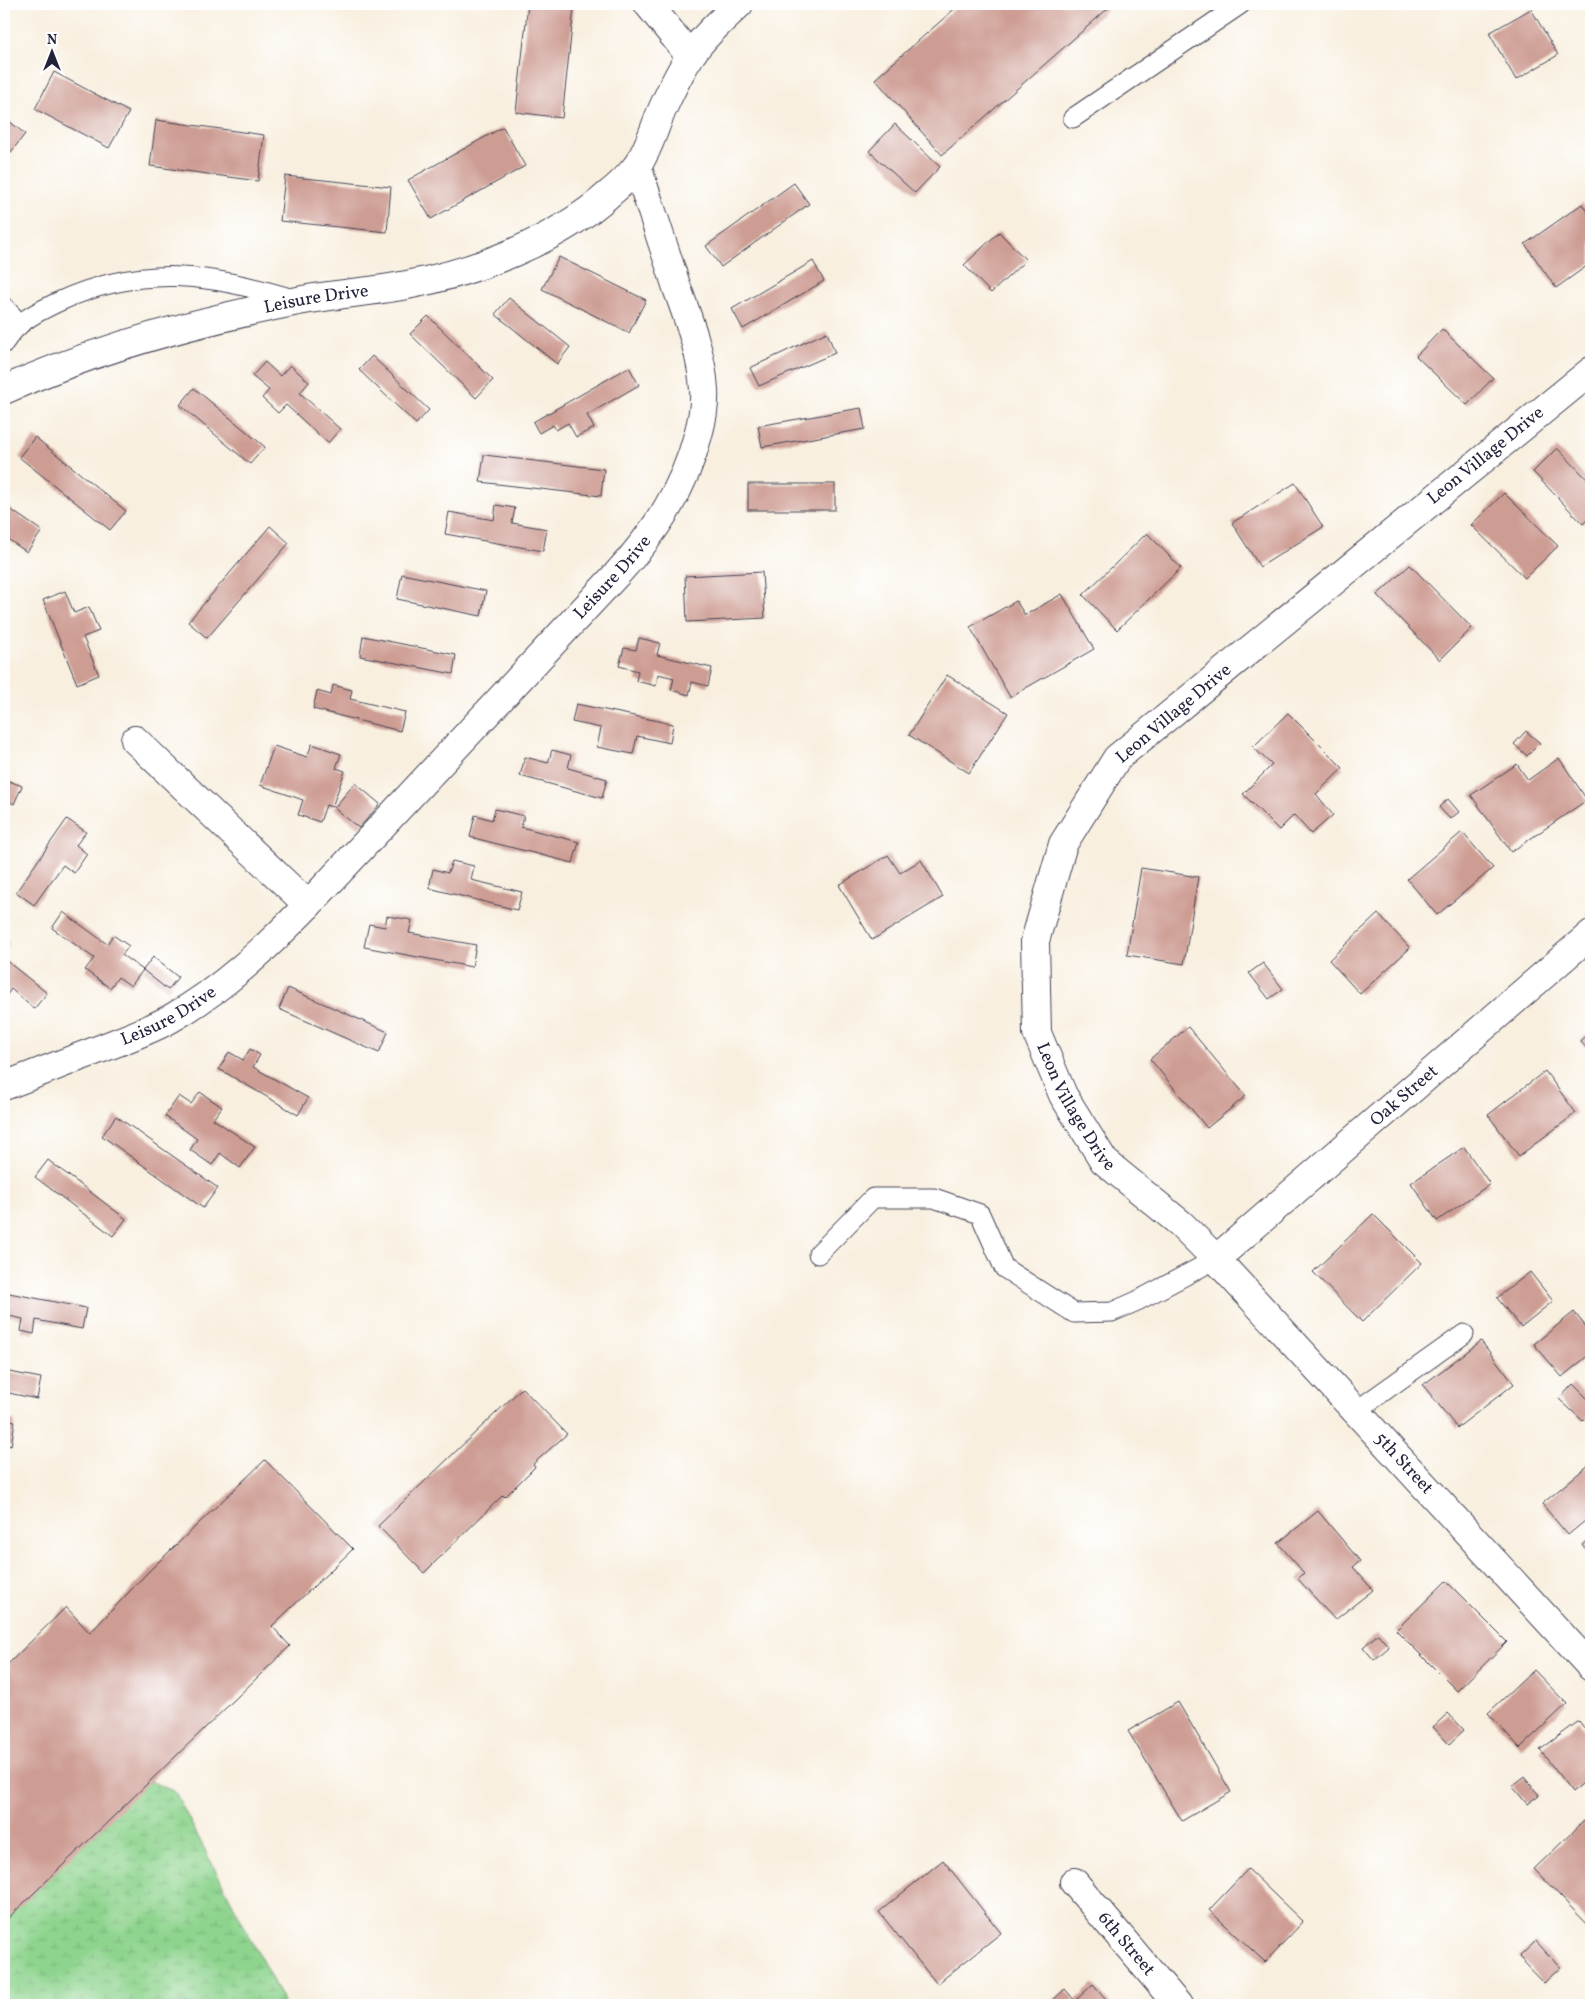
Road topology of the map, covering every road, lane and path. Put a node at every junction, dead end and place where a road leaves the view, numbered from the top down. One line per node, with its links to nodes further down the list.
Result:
1 (648, 4): 4 (street)
2 (739, 4): 4 (street, Leisure Drive)
3 (1241, 4): 5 (lane)
4 (690, 56): 6 (street, Leisure Drive)
5 (1073, 118)
6 (637, 166): 7 (street, Leisure Drive); 14 (street, Leisure Drive)
7 (300, 301): 9 (lane); 12 (street, Leisure Drive)
8 (4, 307): 9 (lane)
9 (19, 323): 10 (lane)
10 (4, 342)
11 (1591, 371): 18 (street, Leon Village Drive)
12 (4, 390)
13 (135, 740): 14 (street)
14 (308, 905): 16 (street, Leisure Drive)
15 (1591, 934): 18 (street, Oak Street)
16 (4, 1086)
17 (818, 1254): 18 (lane)
18 (1216, 1259): 20 (street, 5th Street)
19 (1464, 1334): 20 (lane)
20 (1356, 1411): 21 (street, 5th Street)
21 (1591, 1667)
22 (1074, 1882): 23 (street, 6th Street)
23 (1178, 2005)

